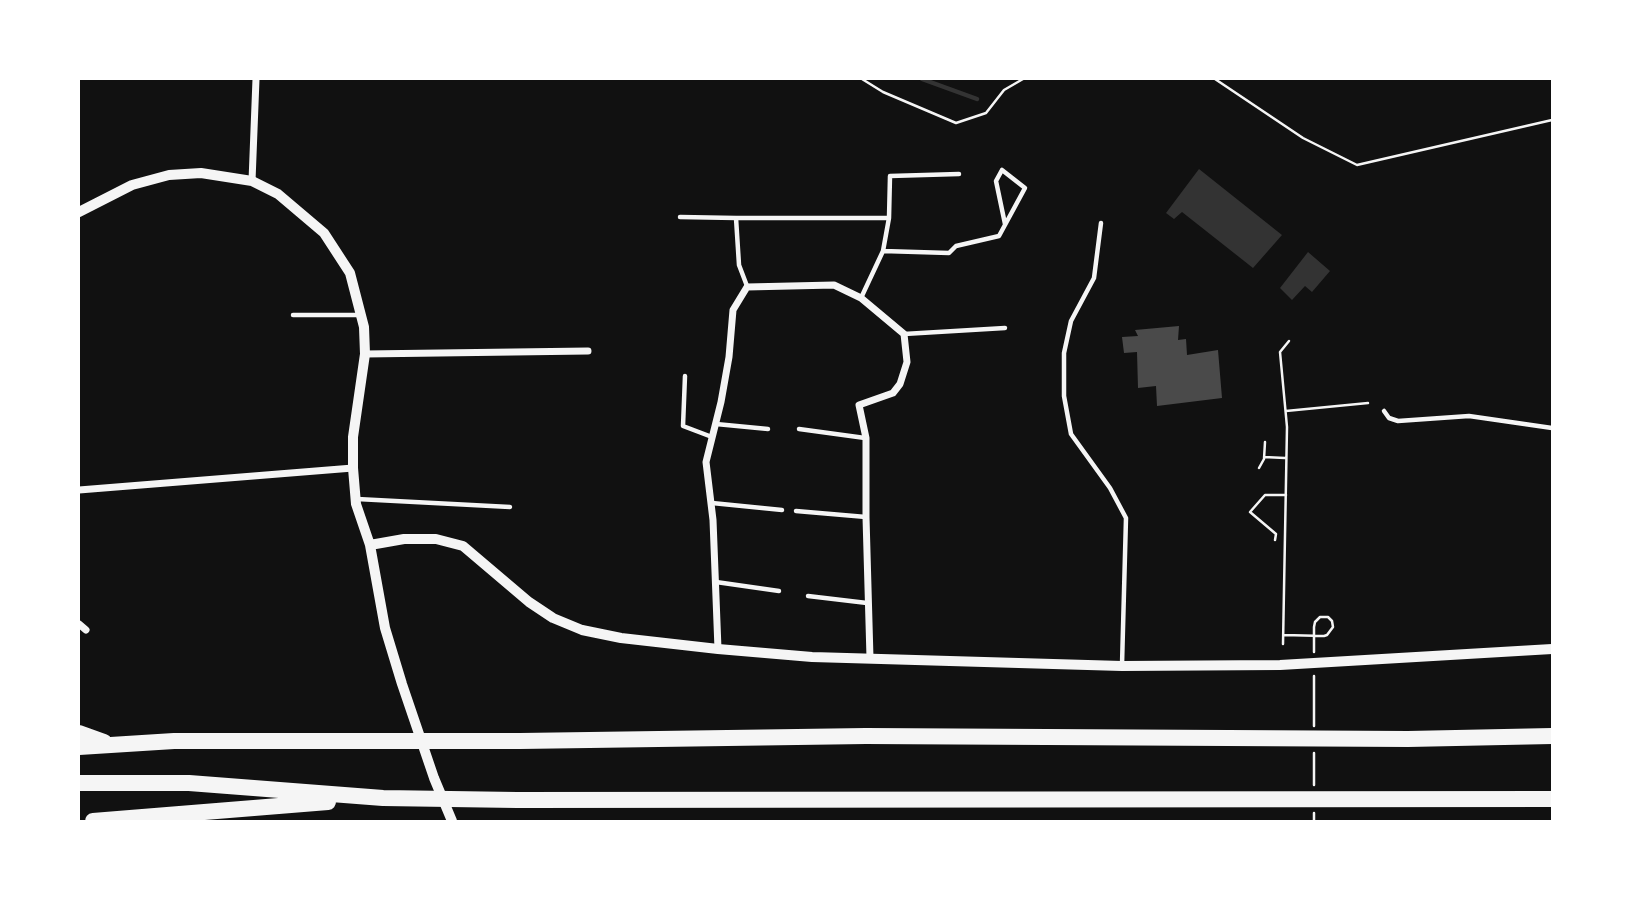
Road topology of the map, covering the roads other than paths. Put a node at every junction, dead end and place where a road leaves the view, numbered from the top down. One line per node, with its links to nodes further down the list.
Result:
1 (256, 79): 3 (street)
2 (959, 174): 7 (lane)
3 (252, 181): 4 (street); 14 (street)
4 (79, 212)
5 (680, 216): 6 (lane)
6 (736, 218): 7 (lane); 11 (lane)
7 (889, 218): 10 (lane)
8 (1101, 223): 45 (lane)
9 (1005, 224): 9 (lane); 10 (lane)
10 (883, 251): 12 (lane)
11 (747, 287): 12 (street); 21 (street)
12 (861, 298): 16 (street)
13 (293, 315): 14 (lane)
14 (361, 315): 18 (street)
15 (1005, 327): 16 (lane)
16 (904, 334): 26 (street)
17 (588, 351): 18 (street)
18 (365, 354): 27 (street)
19 (685, 376): 25 (lane)
20 (1384, 411): 22 (lane)
21 (716, 424): 23 (lane); 25 (street)
22 (1552, 428)
23 (768, 429)
24 (799, 429): 26 (lane)
25 (712, 437): 30 (street)
26 (866, 438): 34 (street)
27 (353, 468): 28 (street); 29 (street)
28 (79, 490)
29 (356, 499): 31 (lane); 35 (street)
30 (711, 503): 32 (lane); 36 (street)
31 (510, 507)
32 (782, 510)
33 (796, 511): 34 (lane)
34 (866, 517): 39 (street)
35 (370, 545): 42 (street); 54 (street)
36 (716, 582): 37 (lane); 42 (street)
37 (779, 591)
38 (808, 596): 39 (lane)
39 (867, 603): 44 (street)
40 (79, 624): 41 (street)
41 (86, 630)
42 (718, 649): 44 (street)
43 (1552, 649): 45 (street)
44 (870, 658): 45 (street)
45 (1122, 666)
46 (79, 733): 48 (highway)
47 (1552, 736): 48 (highway)
48 (113, 745): 49 (highway)
49 (79, 747)
50 (79, 783): 51 (highway)
51 (383, 798): 52 (highway); 53 (highway)
52 (1552, 799)
53 (93, 821)
54 (452, 821)

